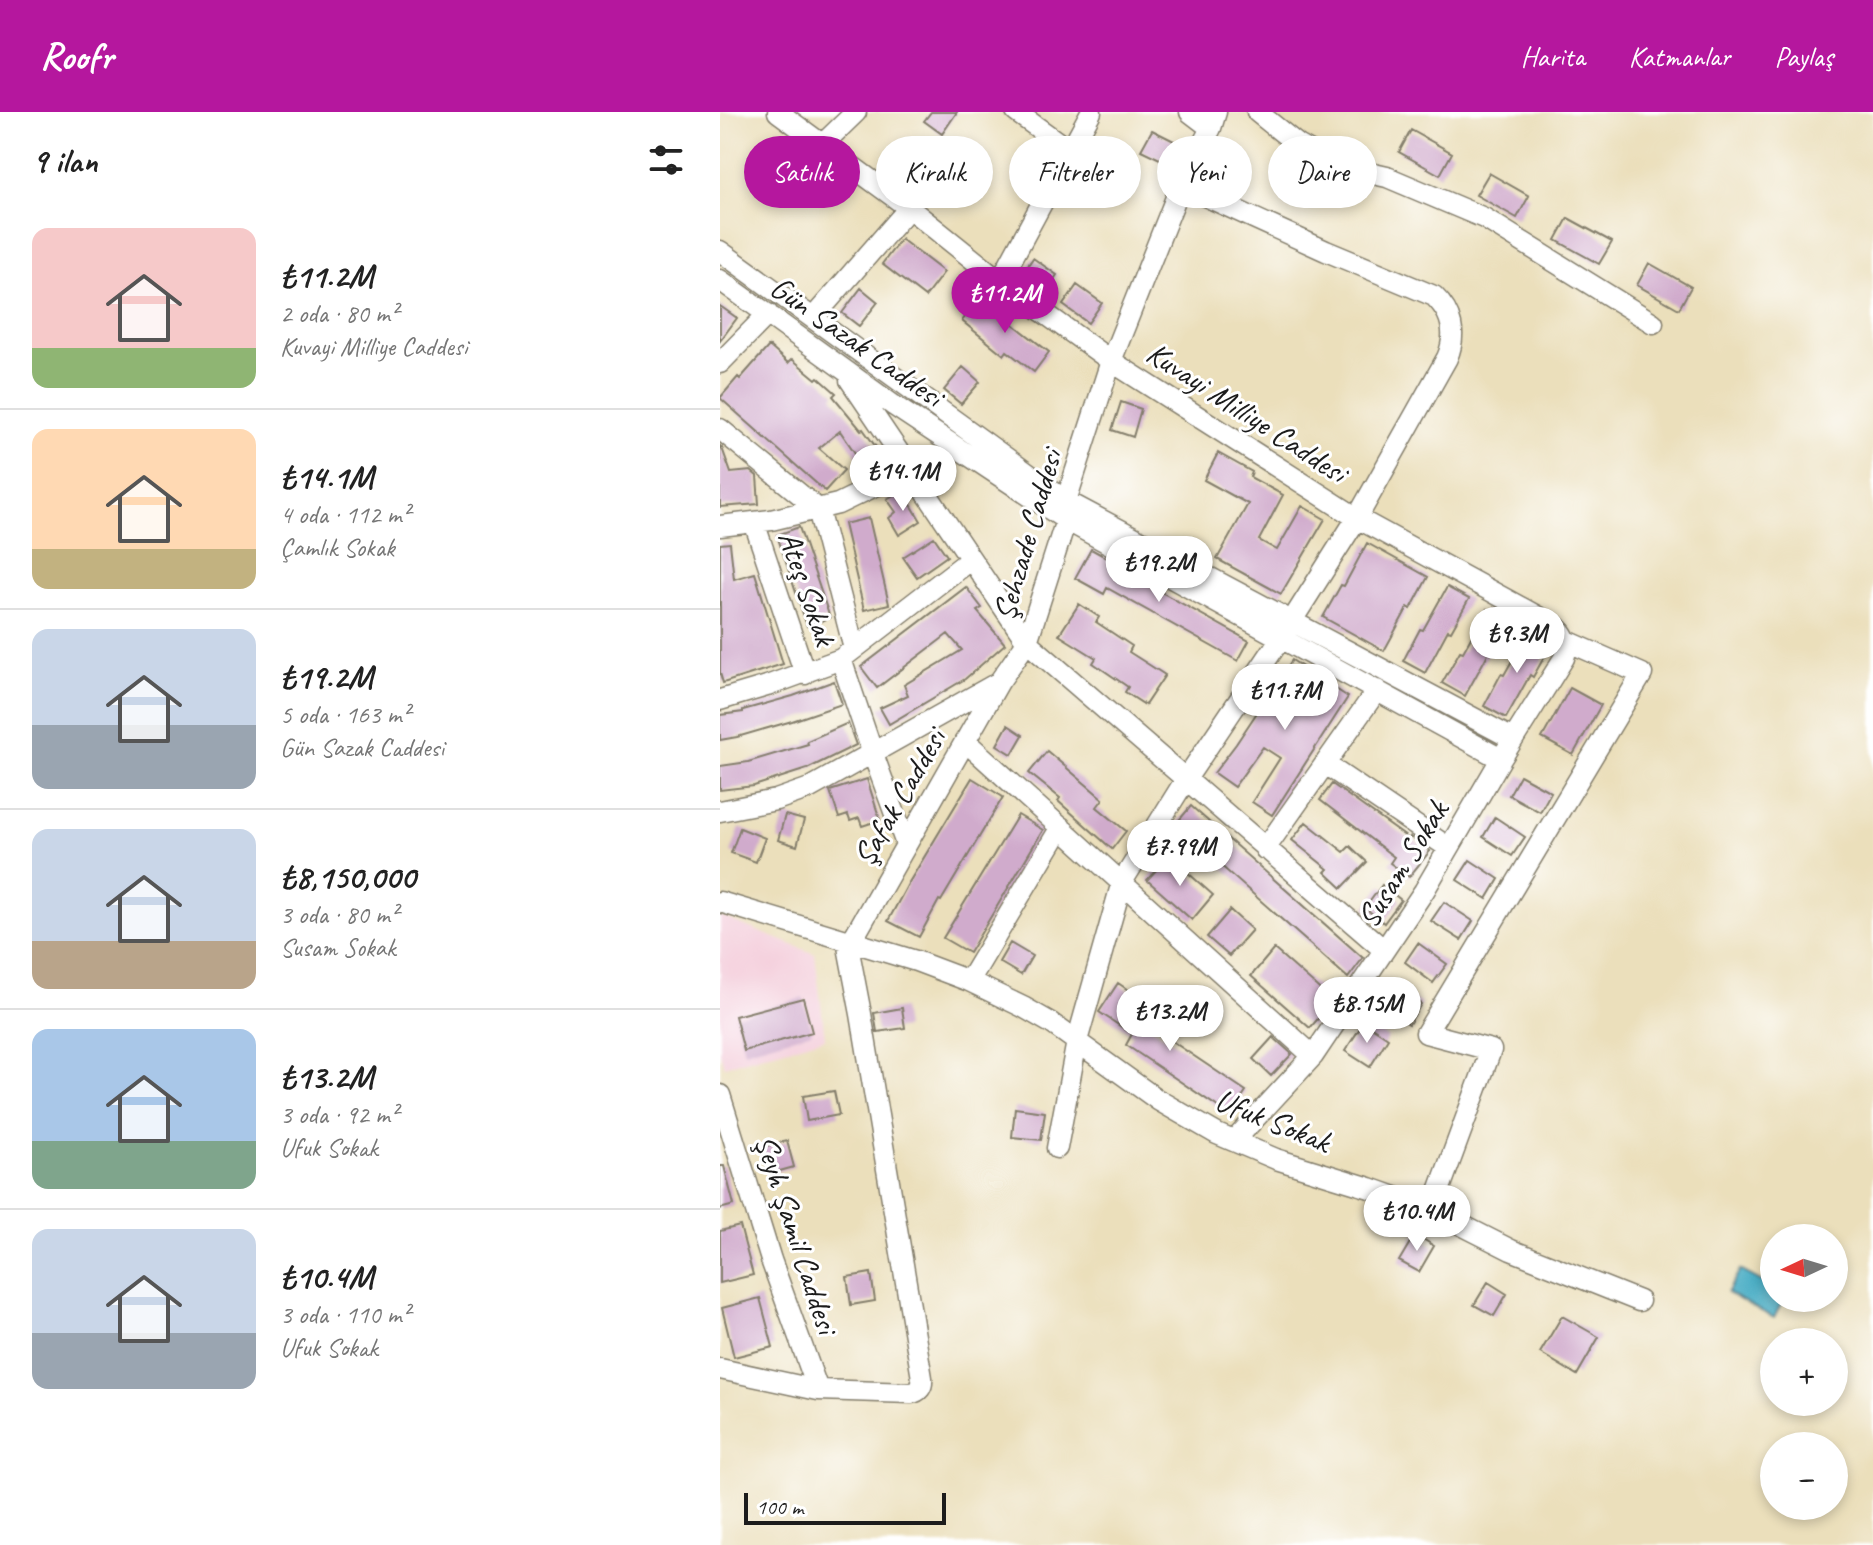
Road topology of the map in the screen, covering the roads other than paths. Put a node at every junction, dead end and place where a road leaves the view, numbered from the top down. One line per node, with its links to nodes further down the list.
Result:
1 (778, 112): 8 (street, Kuvayi Milliye Caddesi)
2 (856, 112): 9 (street)
3 (1016, 112): 10 (street)
4 (1091, 112): 11 (street)
5 (1190, 112): 7 (street)
6 (1257, 112): 21 (street)
7 (1214, 120)
8 (812, 136)
9 (831, 136)
10 (1049, 136)
11 (1078, 136)
12 (909, 208): 18 (street, Kuvayi Milliye Caddesi); 20 (street)
13 (1039, 208): 18 (street)
14 (1172, 208): 22 (street, Şehzade Caddesi)
15 (1232, 208): 29 (street)
16 (720, 251): 20 (street, Gün Sazak Caddesi)
17 (720, 280): 19 (street, Gün Sazak Caddesi)
18 (1000, 281): 22 (street, Kuvayi Milliye Caddesi)
19 (768, 314): 23 (street); 24 (street, Gün Sazak Caddesi)
20 (813, 318): 28 (street, Gün Sazak Caddesi)
21 (1653, 323)
22 (1111, 361): 28 (street, Şehzade Caddesi); 29 (street, Kuvayi Milliye Caddesi)
23 (720, 363)
24 (841, 368): 26 (street); 28 (street, Gün Sazak Caddesi)
25 (720, 429): 27 (street)
26 (910, 469): 27 (street); 32 (street)
27 (818, 509): 30 (street); 36 (street)
28 (1066, 511): 33 (street, Gün Sazak Caddesi); 35 (street, Şehzade Caddesi)
29 (1357, 518): 33 (street); 34 (street, Kuvayi Milliye Caddesi)
30 (754, 522): 31 (street); 37 (street, Ateş Sokak)
31 (720, 526)
32 (971, 559): 35 (street); 36 (street)
33 (1286, 629): 39 (street, Gün Sazak Caddesi); 41 (street, Gün Sazak Caddesi); 46 (street)
34 (1567, 641): 41 (street, Susam Sokak); 62 (street, Kuvayi Milliye Caddesi)
35 (1027, 642): 38 (street, Şehzade Caddesi); 46 (street)
36 (848, 654): 37 (street); 43 (street)
37 (805, 674): 40 (street)
38 (999, 682): 42 (street, Şafak Caddesi); 43 (street, Şehzade Caddesi)
39 (1377, 690): 44 (street, Gün Sazak Caddesi); 45 (street)
40 (720, 700)
41 (1513, 739): 44 (street, Susam Sokak)
42 (965, 741): 48 (street); 49 (street, Şafak Caddesi)
43 (873, 754): 47 (street, Şehzade Caddesi); 49 (street)
44 (1501, 759): 50 (street, Susam Sokak)
45 (1325, 764): 50 (street); 51 (street)
46 (1186, 779): 51 (street); 52 (street)
47 (720, 811)
48 (1061, 827): 52 (street); 56 (street)
49 (906, 844): 54 (street, Şafak Caddesi)
50 (1449, 848): 55 (street, Susam Sokak)
51 (1265, 849): 55 (street)
52 (1122, 882): 57 (street); 58 (street)
53 (720, 902): 54 (street, Ufuk Sokak)
54 (849, 942): 56 (street, Ufuk Sokak); 65 (street)
55 (1384, 950): 58 (street, Susam Sokak)
56 (969, 981): 57 (street, Ufuk Sokak)
57 (1077, 1041): 60 (street, Ufuk Sokak); 61 (street)
58 (1313, 1056): 60 (street, Susam Sokak)
59 (720, 1097): 65 (street, Şeyh Şamil Caddesi)
60 (1234, 1141): 62 (street, Ufuk Sokak)
61 (1057, 1148)
62 (1432, 1210): 63 (street, Ufuk Sokak)
63 (1639, 1301)
64 (720, 1369): 65 (street)
65 (818, 1390)

